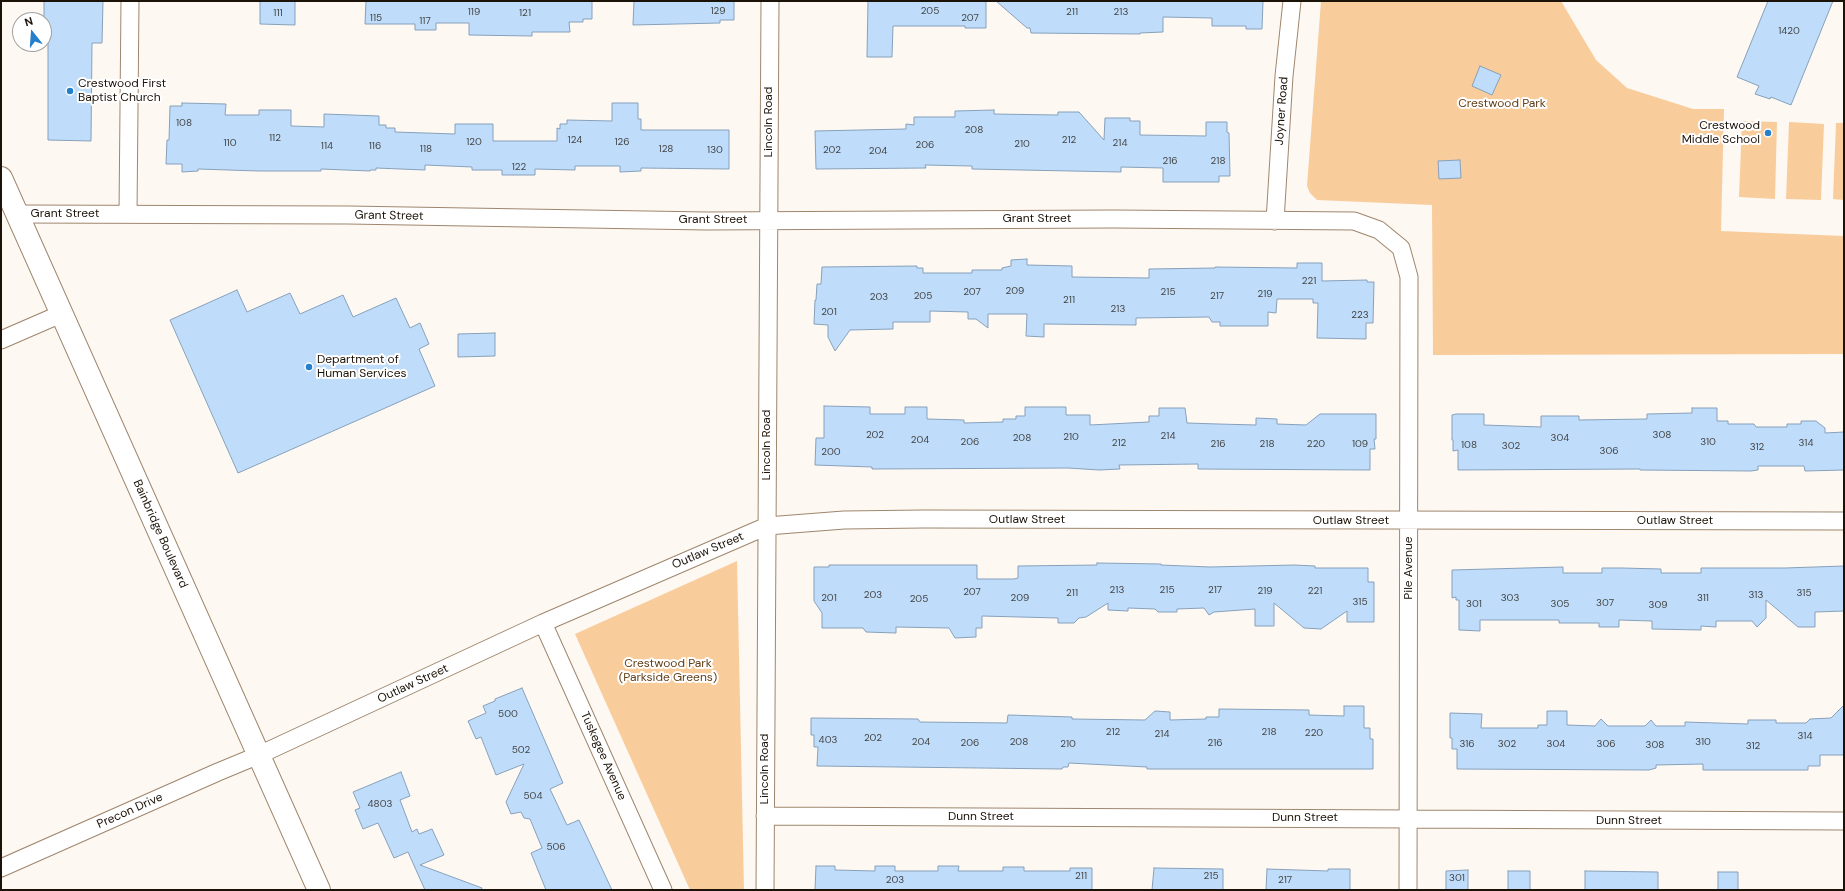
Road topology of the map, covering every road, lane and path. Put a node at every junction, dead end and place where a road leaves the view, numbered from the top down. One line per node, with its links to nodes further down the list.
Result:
1 (130, 1): 6 (street)
2 (770, 1): 7 (street, Lincoln Road)
3 (1292, 1): 8 (street, Joyner Road)
4 (1, 178): 5 (main road, Bainbridge Boulevard)
5 (17, 214): 6 (street, Grant Street); 10 (main road, Bainbridge Boulevard)
6 (128, 214): 7 (street, Grant Street)
7 (769, 220): 8 (street, Grant Street); 14 (street, Lincoln Road)
8 (1275, 221): 9 (street, Grant Street)
9 (1401, 248): 13 (street, Pile Avenue)
10 (62, 314): 11 (street); 16 (main road, Bainbridge Boulevard)
11 (1, 340)
12 (1844, 520): 13 (street, Outlaw Street)
13 (1409, 521): 14 (street, Outlaw Street); 18 (street, Pile Avenue)
14 (766, 526): 15 (street, Outlaw Street); 17 (street, Lincoln Road)
15 (543, 622): 16 (street, Outlaw Street); 22 (street, Tuskegee Avenue)
16 (259, 755): 20 (street, Precon Drive); 21 (main road, Bainbridge Boulevard)
17 (765, 816): 18 (street, Dunn Street); 23 (street, Lincoln Road)
18 (1408, 819): 19 (street, Dunn Street); 24 (street, Pile Avenue)
19 (1844, 821)
20 (1, 868)
21 (319, 890)
22 (663, 890)
23 (765, 890)
24 (1408, 890)

